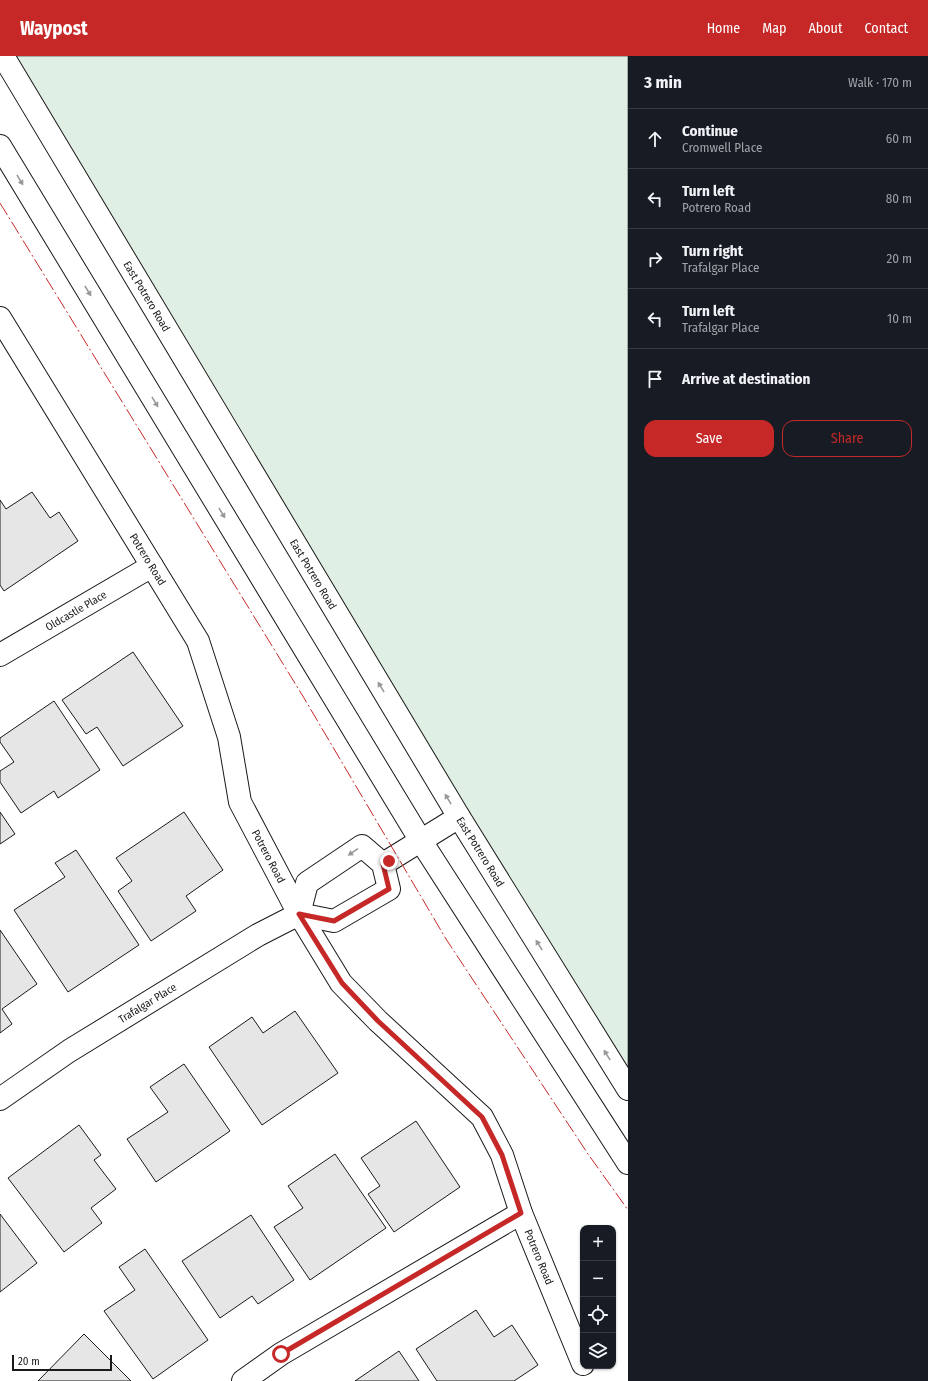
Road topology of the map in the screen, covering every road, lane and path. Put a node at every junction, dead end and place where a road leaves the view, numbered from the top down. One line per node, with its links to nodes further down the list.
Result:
1 (3, 56): 6 (street, East Potrero Road, one-way to 1)
2 (0, 146): 7 (street, one-way to 7)
3 (0, 318): 4 (street, Potrero Road)
4 (152, 566): 5 (street, Oldcastle Place); 9 (street, Potrero Road)
5 (0, 655)
6 (459, 817): 7 (street); 10 (street, East Potrero Road, one-way to 6)
7 (421, 841): 8 (street); 12 (street)
8 (383, 864): 9 (street); 9 (street, one-way to 9)
9 (299, 914): 11 (street, Trafalgar Place); 13 (street, Potrero Road)
10 (628, 1088)
11 (0, 1099)
12 (628, 1164)
13 (521, 1213): 14 (street, Potrero Road); 16 (street)
14 (580, 1358)
15 (584, 1369): 17 (street, Potrero Road)
16 (243, 1381)
17 (589, 1381)

